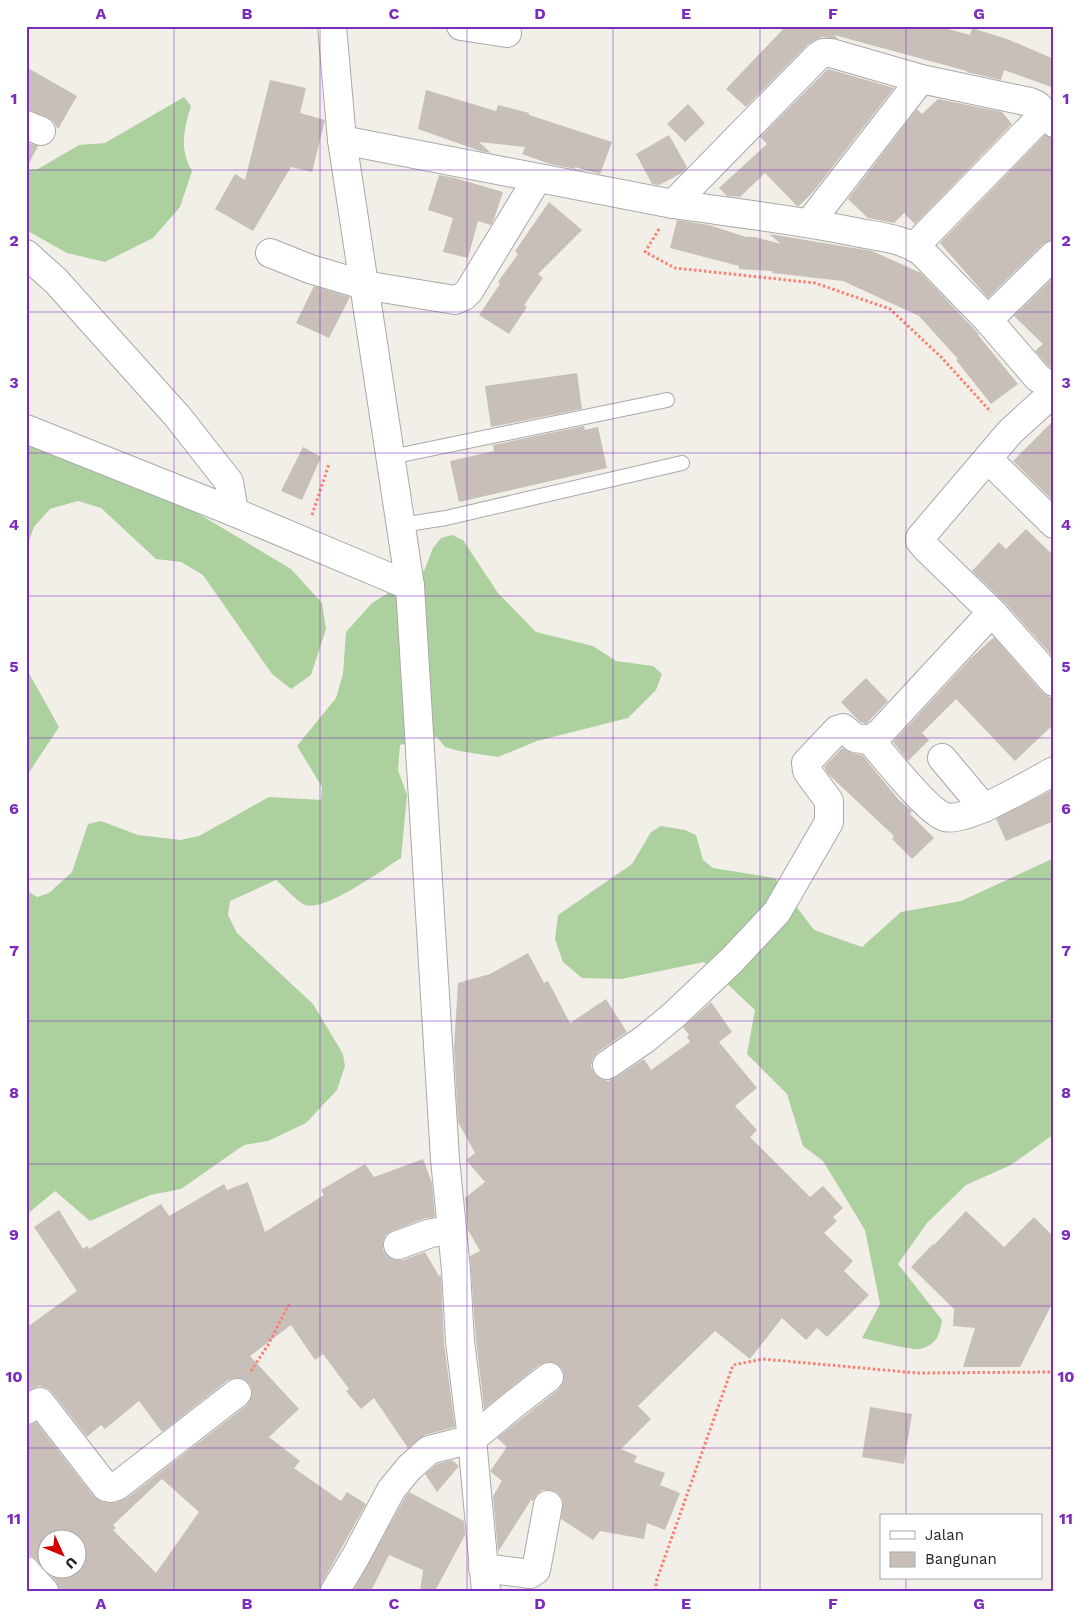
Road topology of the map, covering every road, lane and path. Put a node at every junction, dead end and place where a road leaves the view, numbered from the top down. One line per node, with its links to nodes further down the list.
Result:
1 (332, 26): 6 (street)
2 (461, 26): 3 (street)
3 (507, 33)
4 (921, 79): 5 (street); 8 (street); 9 (street)
5 (1049, 118): 10 (street)
6 (342, 140): 7 (street); 15 (street)
7 (537, 179): 8 (street); 15 (street)
8 (673, 204): 9 (street)
9 (810, 222): 10 (street)
10 (914, 246): 16 (street)
11 (644, 252): 21 (path)
12 (270, 253): 15 (street)
13 (26, 254): 26 (street)
14 (1054, 255): 16 (street)
15 (364, 285): 22 (street)
16 (988, 320): 17 (street)
17 (1054, 388)
18 (1054, 392): 21 (street)
19 (667, 400): 22 (lane)
20 (26, 429): 26 (street)
21 (1010, 432): 23 (street)
22 (391, 457): 28 (street)
23 (988, 459): 27 (street); 31 (street)
24 (682, 463): 28 (lane)
25 (329, 464): 29 (path)
26 (234, 512): 29 (street)
27 (1054, 524)
28 (400, 525): 30 (street)
29 (304, 542): 30 (street)
30 (410, 586): 38 (street)
31 (992, 612): 32 (street); 33 (street)
32 (1054, 682)
33 (870, 740): 36 (street); 37 (street)
34 (942, 758): 36 (street)
35 (1054, 771): 36 (street)
36 (984, 808)
37 (608, 1064)
38 (452, 1230): 39 (street); 46 (street)
39 (398, 1245)
40 (290, 1302): 41 (path)
41 (268, 1345)
42 (1054, 1372): 52 (path)
43 (549, 1377): 46 (street)
44 (237, 1393): 45 (street)
45 (26, 1410)
46 (472, 1439): 49 (street); 51 (street)
47 (548, 1505): 49 (street)
48 (26, 1571): 50 (street)
49 (484, 1580)
50 (44, 1591)
51 (335, 1591)
52 (656, 1591)

